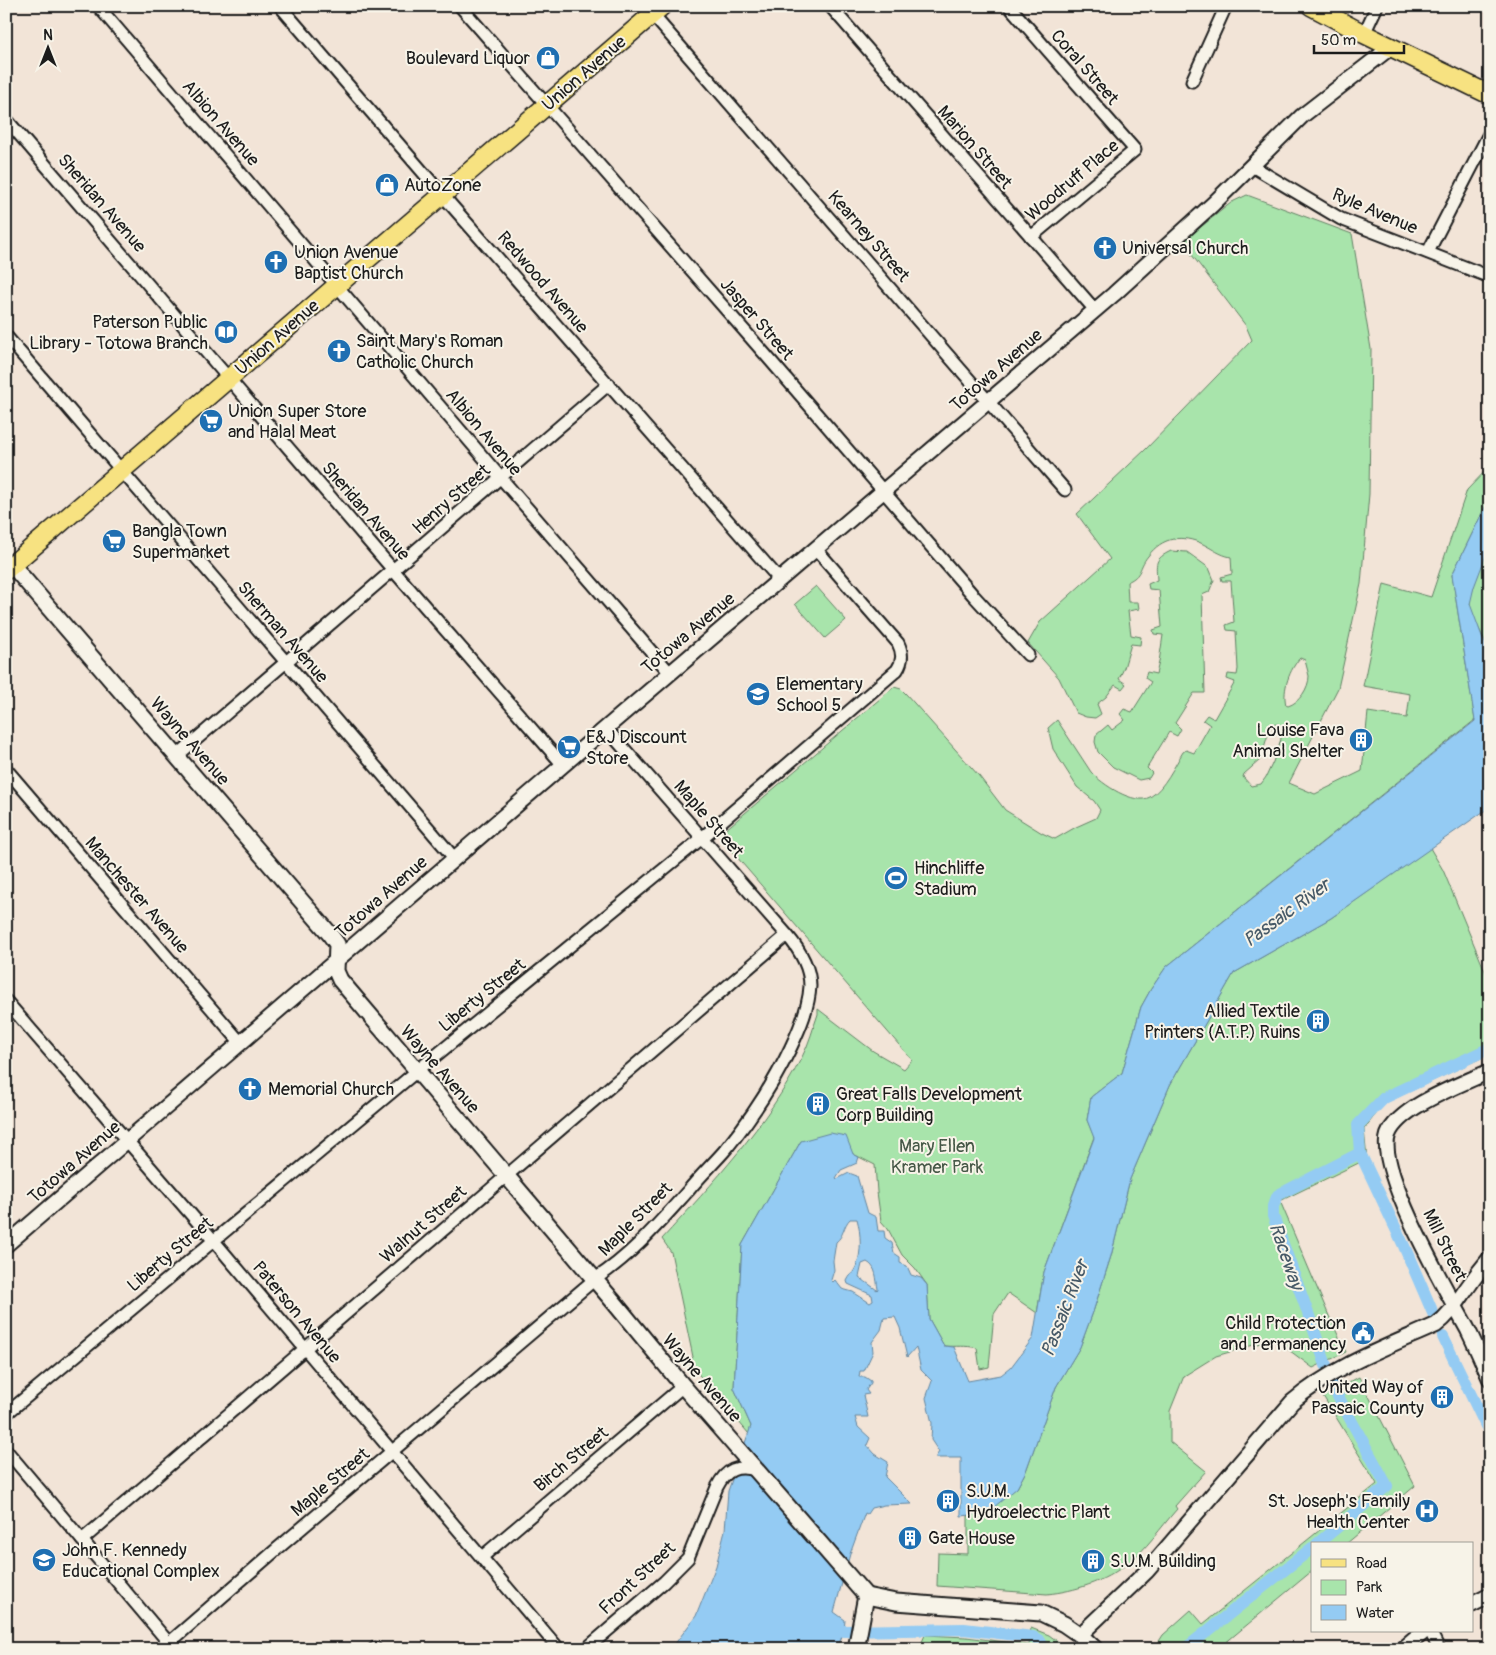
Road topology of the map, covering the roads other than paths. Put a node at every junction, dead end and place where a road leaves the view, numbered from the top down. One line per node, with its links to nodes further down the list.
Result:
1 (98, 6): 23 (street, Albion Avenue)
2 (280, 6): 19 (street, Redwood Avenue)
3 (460, 6): 14 (street, Jasper Street)
4 (830, 6): 20 (street, Marion Street)
5 (1010, 6): 17 (street, Coral Street)
6 (1226, 6): 12 (street)
7 (1311, 6): 10 (main road)
8 (1377, 6): 10 (street)
9 (653, 9): 14 (main road, Union Avenue); 28 (street, Kearney Street)
10 (1364, 34): 11 (main road)
11 (1391, 47): 13 (main road); 18 (street, Totowa Avenue)
12 (1192, 80)
13 (1490, 94)
14 (546, 106): 19 (main road, Union Avenue); 32 (street, Jasper Street)
15 (6, 119): 26 (street, Sheridan Avenue)
16 (1490, 132): 21 (street)
17 (1135, 150): 20 (street, Woodruff Place)
18 (1252, 166): 21 (street, Ryle Avenue); 24 (street, Totowa Avenue)
19 (443, 194): 23 (main road, Union Avenue); 27 (street, Redwood Avenue)
20 (1031, 237): 24 (street, Marion Street)
21 (1428, 252): 22 (street, Ryle Avenue)
22 (1490, 277)
23 (337, 285): 26 (main road, Union Avenue); 30 (street, Albion Avenue)
24 (1095, 310): 28 (street, Totowa Avenue)
25 (6, 336): 29 (street, Sherman Avenue)
26 (229, 378): 29 (main road, Union Avenue); 35 (street, Sheridan Avenue)
27 (609, 384): 30 (street, Henry Street); 36 (street, Redwood Avenue)
28 (989, 401): 31 (street, Kearney Street); 32 (street, Totowa Avenue)
29 (122, 472): 34 (main road, Union Avenue); 38 (street, Sherman Avenue)
30 (501, 478): 35 (street, Henry Street); 39 (street, Albion Avenue)
31 (1065, 490)
32 (883, 492): 33 (street, Totowa Avenue); 37 (street, Jasper Street)
33 (816, 549): 36 (street, Totowa Avenue); 44 (street, Liberty Street)
34 (8, 565): 41 (main road, Wayne Avenue)
35 (394, 571): 38 (street, Henry Street); 42 (street, Sheridan Avenue)
36 (780, 580): 39 (street, Totowa Avenue)
37 (1028, 655)
38 (286, 662): 41 (street, Henry Street); 45 (street, Sherman Avenue)
39 (670, 673): 40 (street, Totowa Avenue)
40 (606, 728): 42 (street, Totowa Avenue); 44 (street, Maple Street)
41 (178, 756): 47 (main road, Wayne Avenue)
42 (563, 765): 45 (street, Totowa Avenue)
43 (6, 769): 49 (street, Manchester Avenue)
44 (702, 838): 46 (street, Maple Street); 50 (street, Liberty Street)
45 (455, 859): 47 (street, Totowa Avenue)
46 (787, 935): 53 (street, Walnut Street); 57 (street, Maple Street)
47 (337, 960): 49 (street, Totowa Avenue); 50 (main road, Wayne Avenue)
48 (6, 1001): 52 (street, Paterson Avenue)
49 (241, 1043): 52 (street, Totowa Avenue)
50 (417, 1071): 53 (main road, Wayne Avenue); 54 (street, Liberty Street)
51 (1490, 1071): 58 (street, Mill Street)
52 (127, 1141): 54 (street, Paterson Avenue); 55 (street, Totowa Avenue)
53 (506, 1175): 57 (main road, Wayne Avenue); 59 (street, Walnut Street)
54 (214, 1241): 59 (street, Paterson Avenue); 62 (street, Liberty Street)
55 (7, 1243)
56 (1490, 1258): 58 (street)
57 (595, 1280): 61 (main road, Wayne Avenue); 64 (street, Maple Street)
58 (1455, 1307): 60 (street, Mill Street); 73 (street)
59 (305, 1348): 64 (street, Paterson Avenue); 66 (street, Walnut Street)
60 (1490, 1379)
61 (683, 1386): 65 (main road, Wayne Avenue); 67 (street, Birch Street)
62 (6, 1414)
63 (6, 1450): 66 (street)
64 (393, 1451): 67 (street, Paterson Avenue); 75 (street, Maple Street)
65 (756, 1470): 69 (main road, Wayne Avenue); 77 (street, Front Street)
66 (82, 1540): 75 (street)
67 (482, 1557): 76 (street, Paterson Avenue)
68 (1490, 1595): 70 (main road)
69 (866, 1596): 73 (main road); 74 (main road)
70 (1474, 1603)
71 (1423, 1632): 79 (main road)
72 (1430, 1632): 80 (street)
73 (1080, 1634): 78 (main road)
74 (857, 1644)
75 (172, 1646)
76 (559, 1649)
77 (586, 1649)
78 (1094, 1649)
79 (1403, 1649)
80 (1439, 1649)

